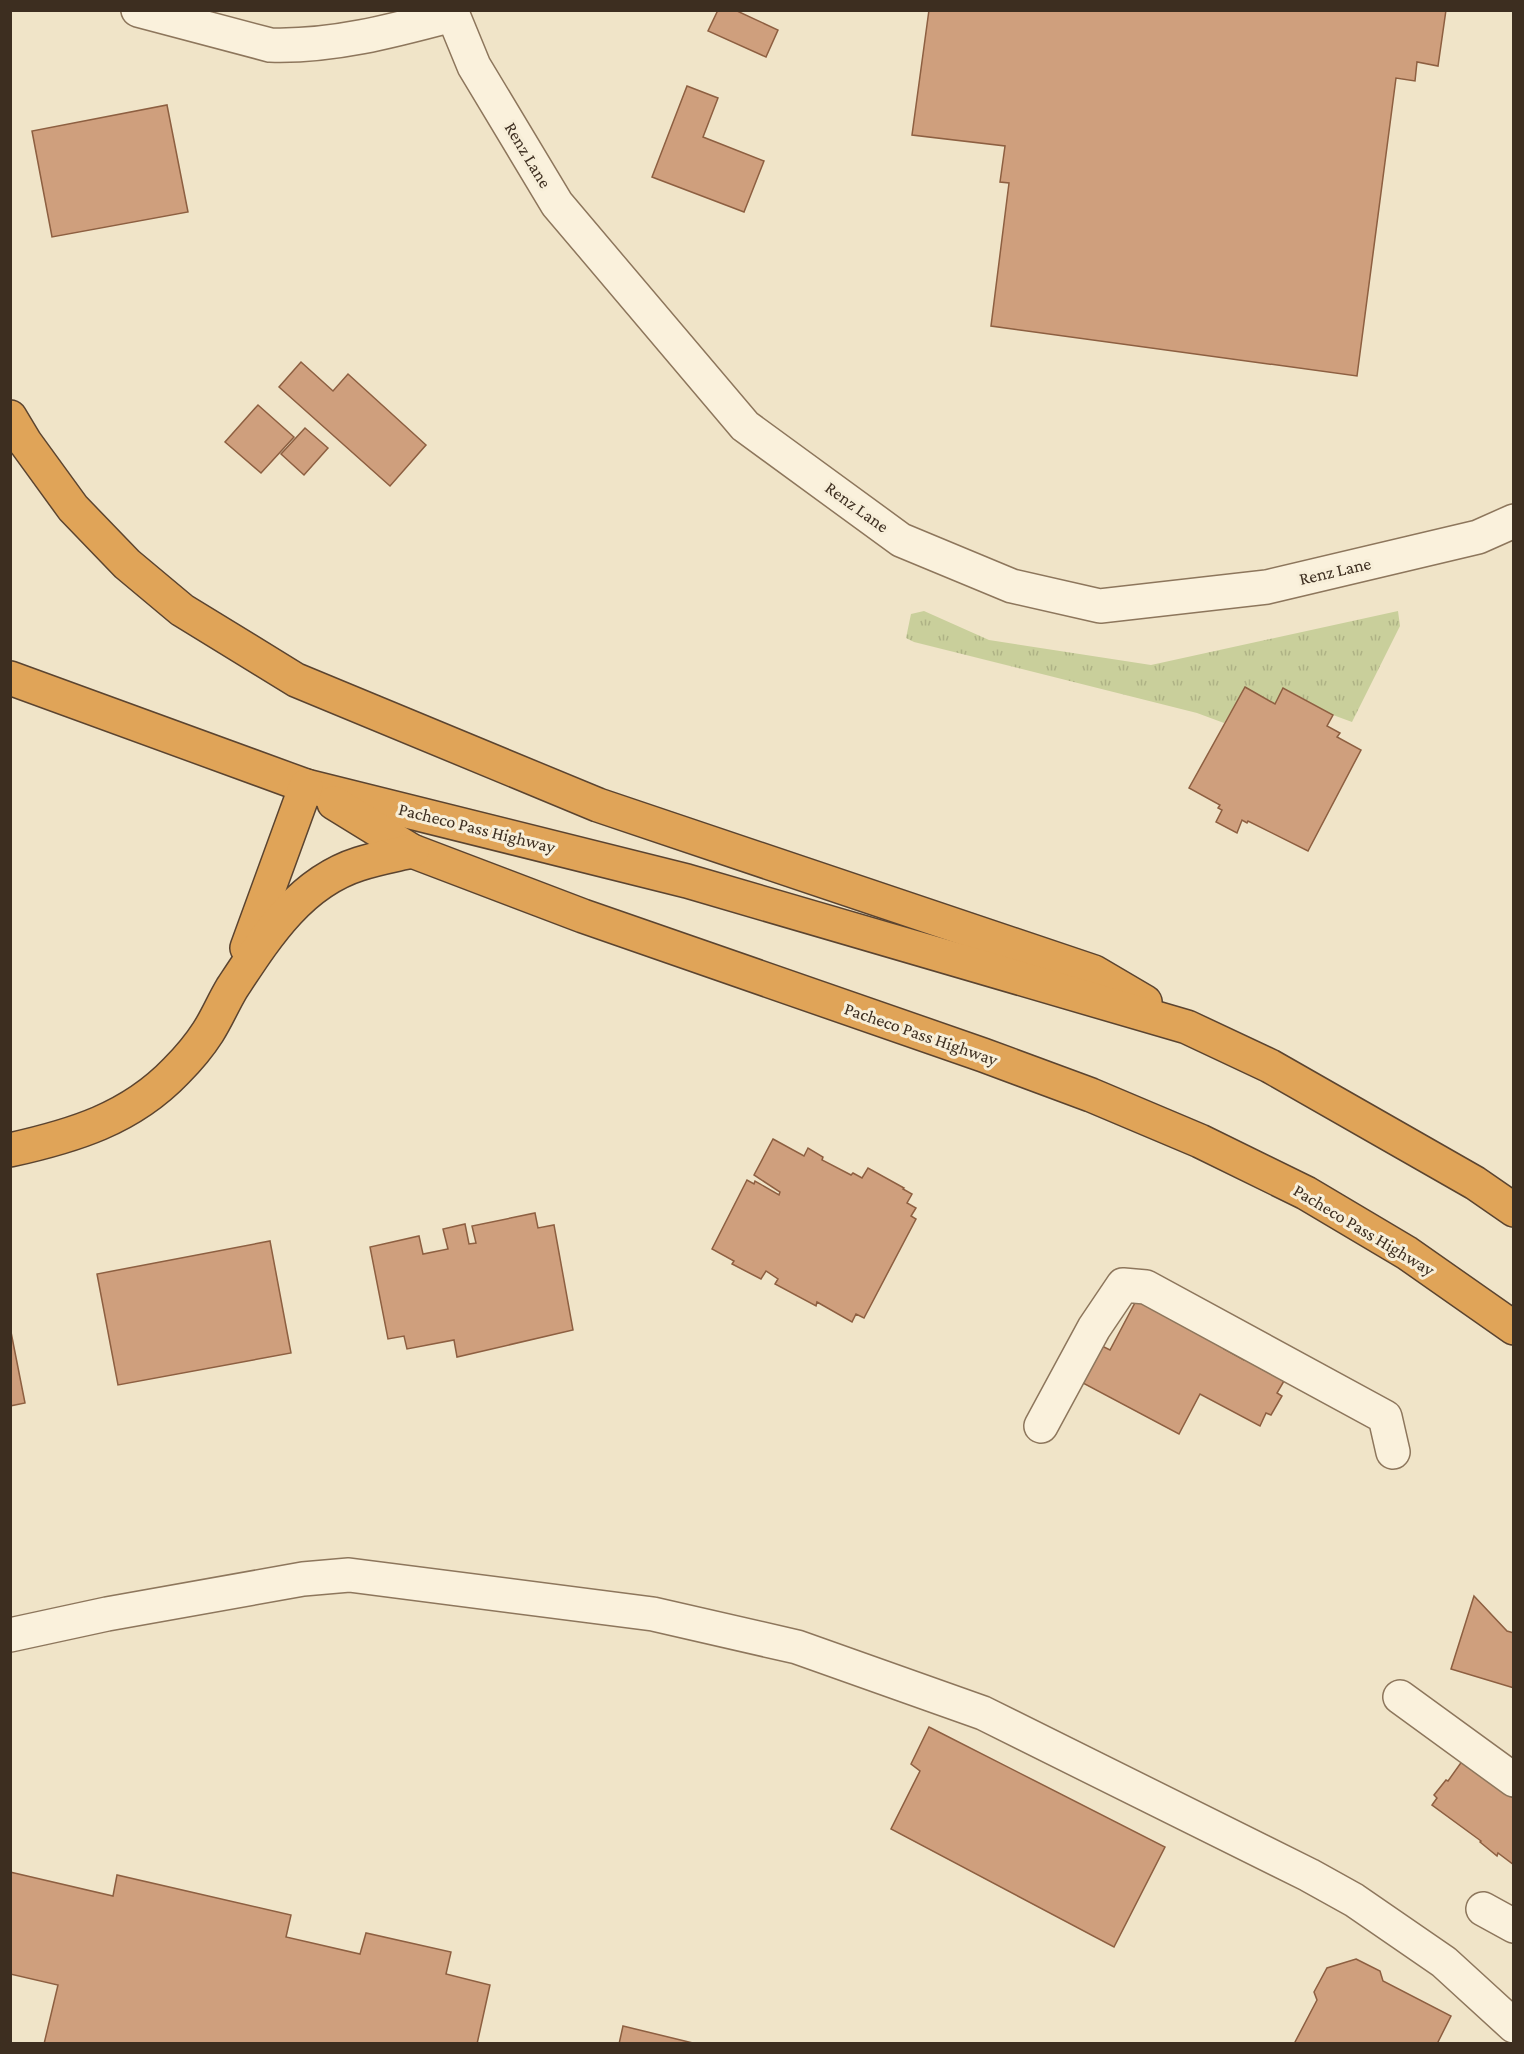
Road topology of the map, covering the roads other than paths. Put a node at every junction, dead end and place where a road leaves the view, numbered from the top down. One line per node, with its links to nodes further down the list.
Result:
1 (138, 10): 3 (street)
2 (451, 13): 3 (street); 6 (street, Renz Lane)
3 (377, 22)
4 (10, 417): 12 (highway)
5 (1514, 521): 6 (street, Renz Lane)
6 (1478, 537): 7 (street, Renz Lane)
7 (1514, 537)
8 (10, 678): 9 (highway, Pacheco Pass Highway)
9 (306, 786): 10 (highway, Pacheco Pass Highway); 11 (highway); 12 (highway, Pacheco Pass Highway)
10 (412, 851): 11 (highway); 15 (highway, Pacheco Pass Highway)
11 (231, 990): 13 (highway)
12 (1187, 1027): 14 (highway, Pacheco Pass Highway)
13 (10, 1150)
14 (1514, 1210)
15 (1514, 1328)
16 (1041, 1426): 17 (street)
17 (1393, 1452)
18 (10, 1635): 23 (street)
19 (1400, 1697): 20 (street)
20 (1514, 1780)
21 (1483, 1909): 22 (street)
22 (1514, 1926)
23 (1514, 2026)

